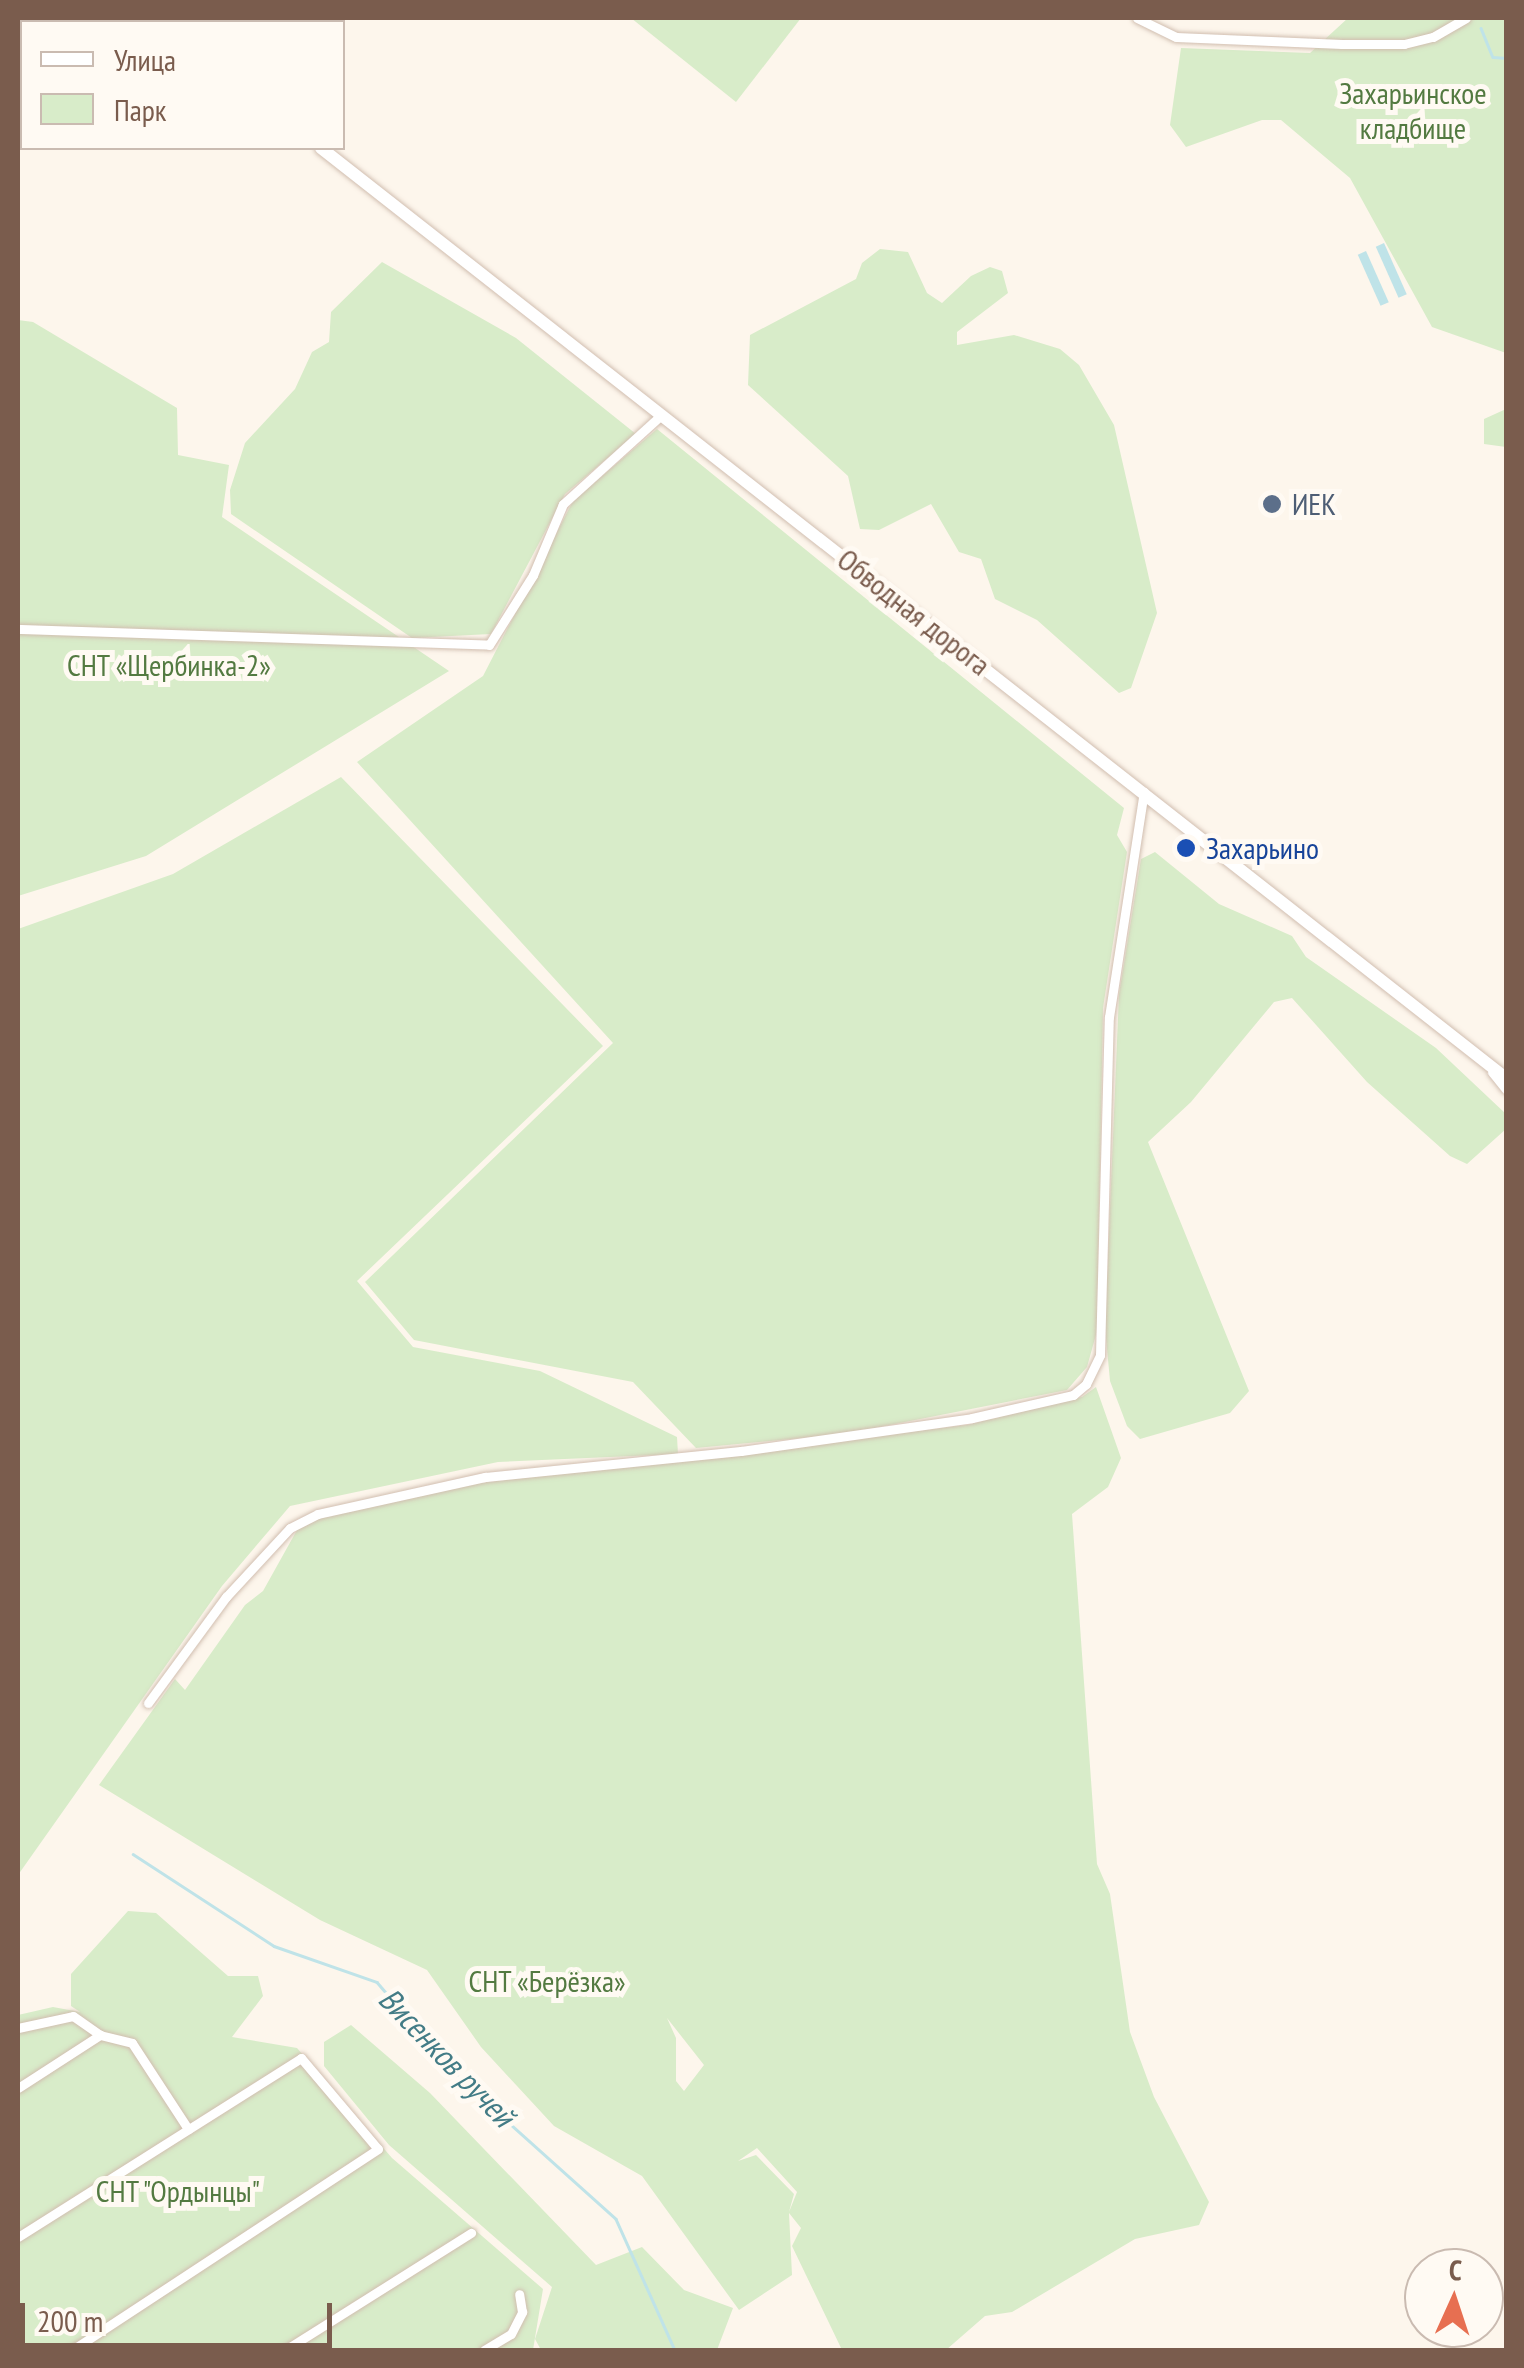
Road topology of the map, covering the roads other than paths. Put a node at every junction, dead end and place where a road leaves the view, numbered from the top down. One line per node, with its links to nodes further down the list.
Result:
1 (1137, 18): 2 (street)
2 (1466, 18)
3 (324, 150): 4 (main road, Обводная дорога)
4 (662, 415): 5 (street); 6 (main road, Обводная дорога)
5 (18, 629)
6 (1144, 792): 7 (main road, Обводная дорога); 10 (street)
7 (1473, 1052): 8 (main road, Обводная дорога); 9 (street)
8 (1506, 1078)
9 (1506, 1089)
10 (148, 1703)
11 (18, 2028): 12 (street)
12 (100, 2035): 13 (street); 14 (street)
13 (18, 2088)
14 (188, 2129): 16 (street); 18 (street)
15 (471, 2233): 19 (street)
16 (18, 2237)
17 (519, 2294): 20 (street)
18 (72, 2350)
19 (285, 2350)
20 (484, 2350)

